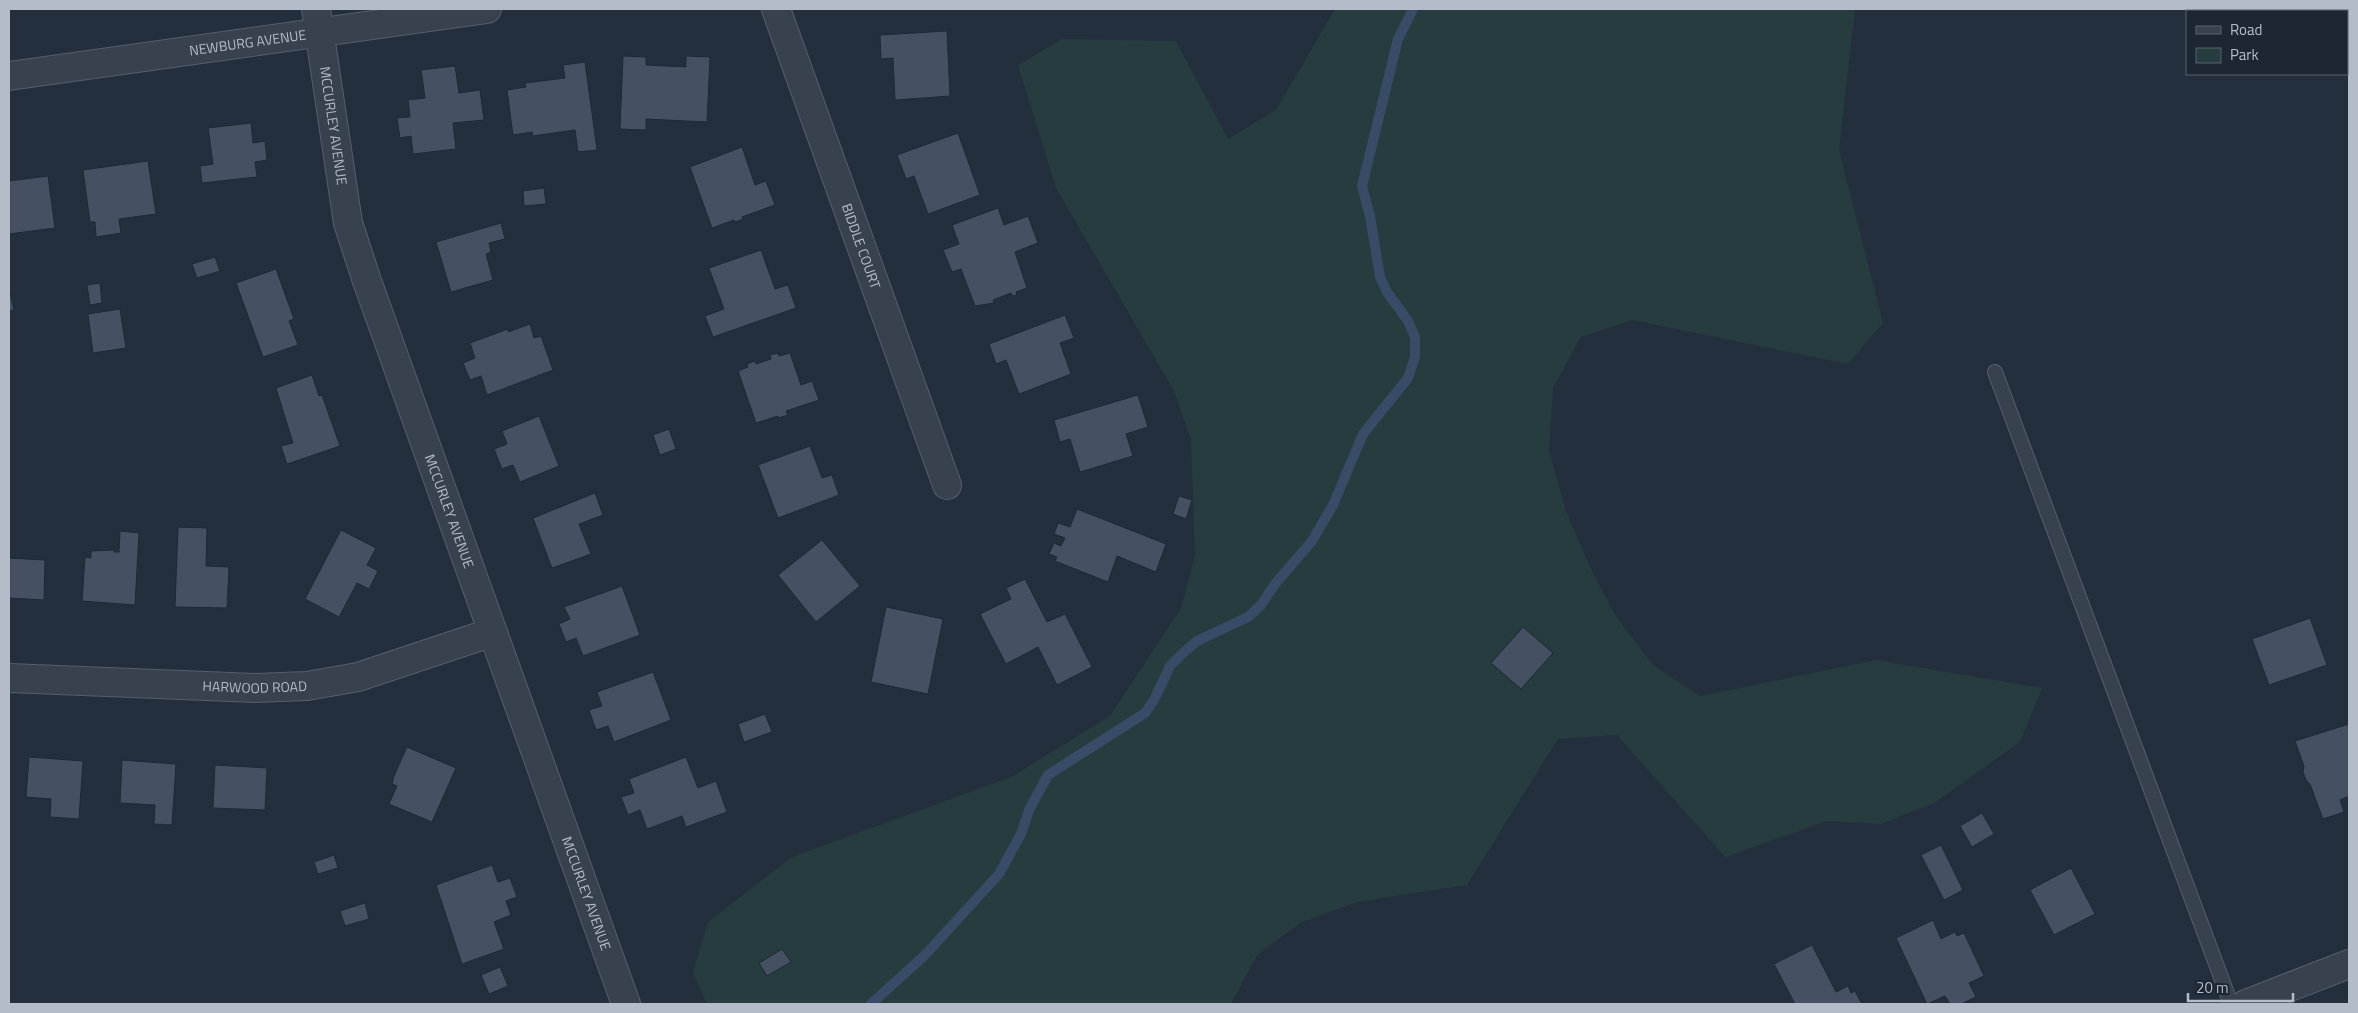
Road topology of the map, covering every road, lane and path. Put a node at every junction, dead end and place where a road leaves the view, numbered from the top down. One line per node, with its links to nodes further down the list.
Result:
1 (487, 9): 3 (street, NEWBURG AVENUE)
2 (776, 9): 6 (street, BIDDLE COURT)
3 (317, 21): 4 (street, NEWBURG AVENUE); 7 (street, MCCURLEY AVENUE)
4 (9, 76)
5 (1995, 372): 11 (lane)
6 (947, 485)
7 (493, 632): 8 (street, HARWOOD ROAD); 10 (street, MCCURLEY AVENUE)
8 (9, 678)
9 (2349, 964): 12 (street)
10 (626, 1004)
11 (2231, 1004)
12 (2246, 1004)

